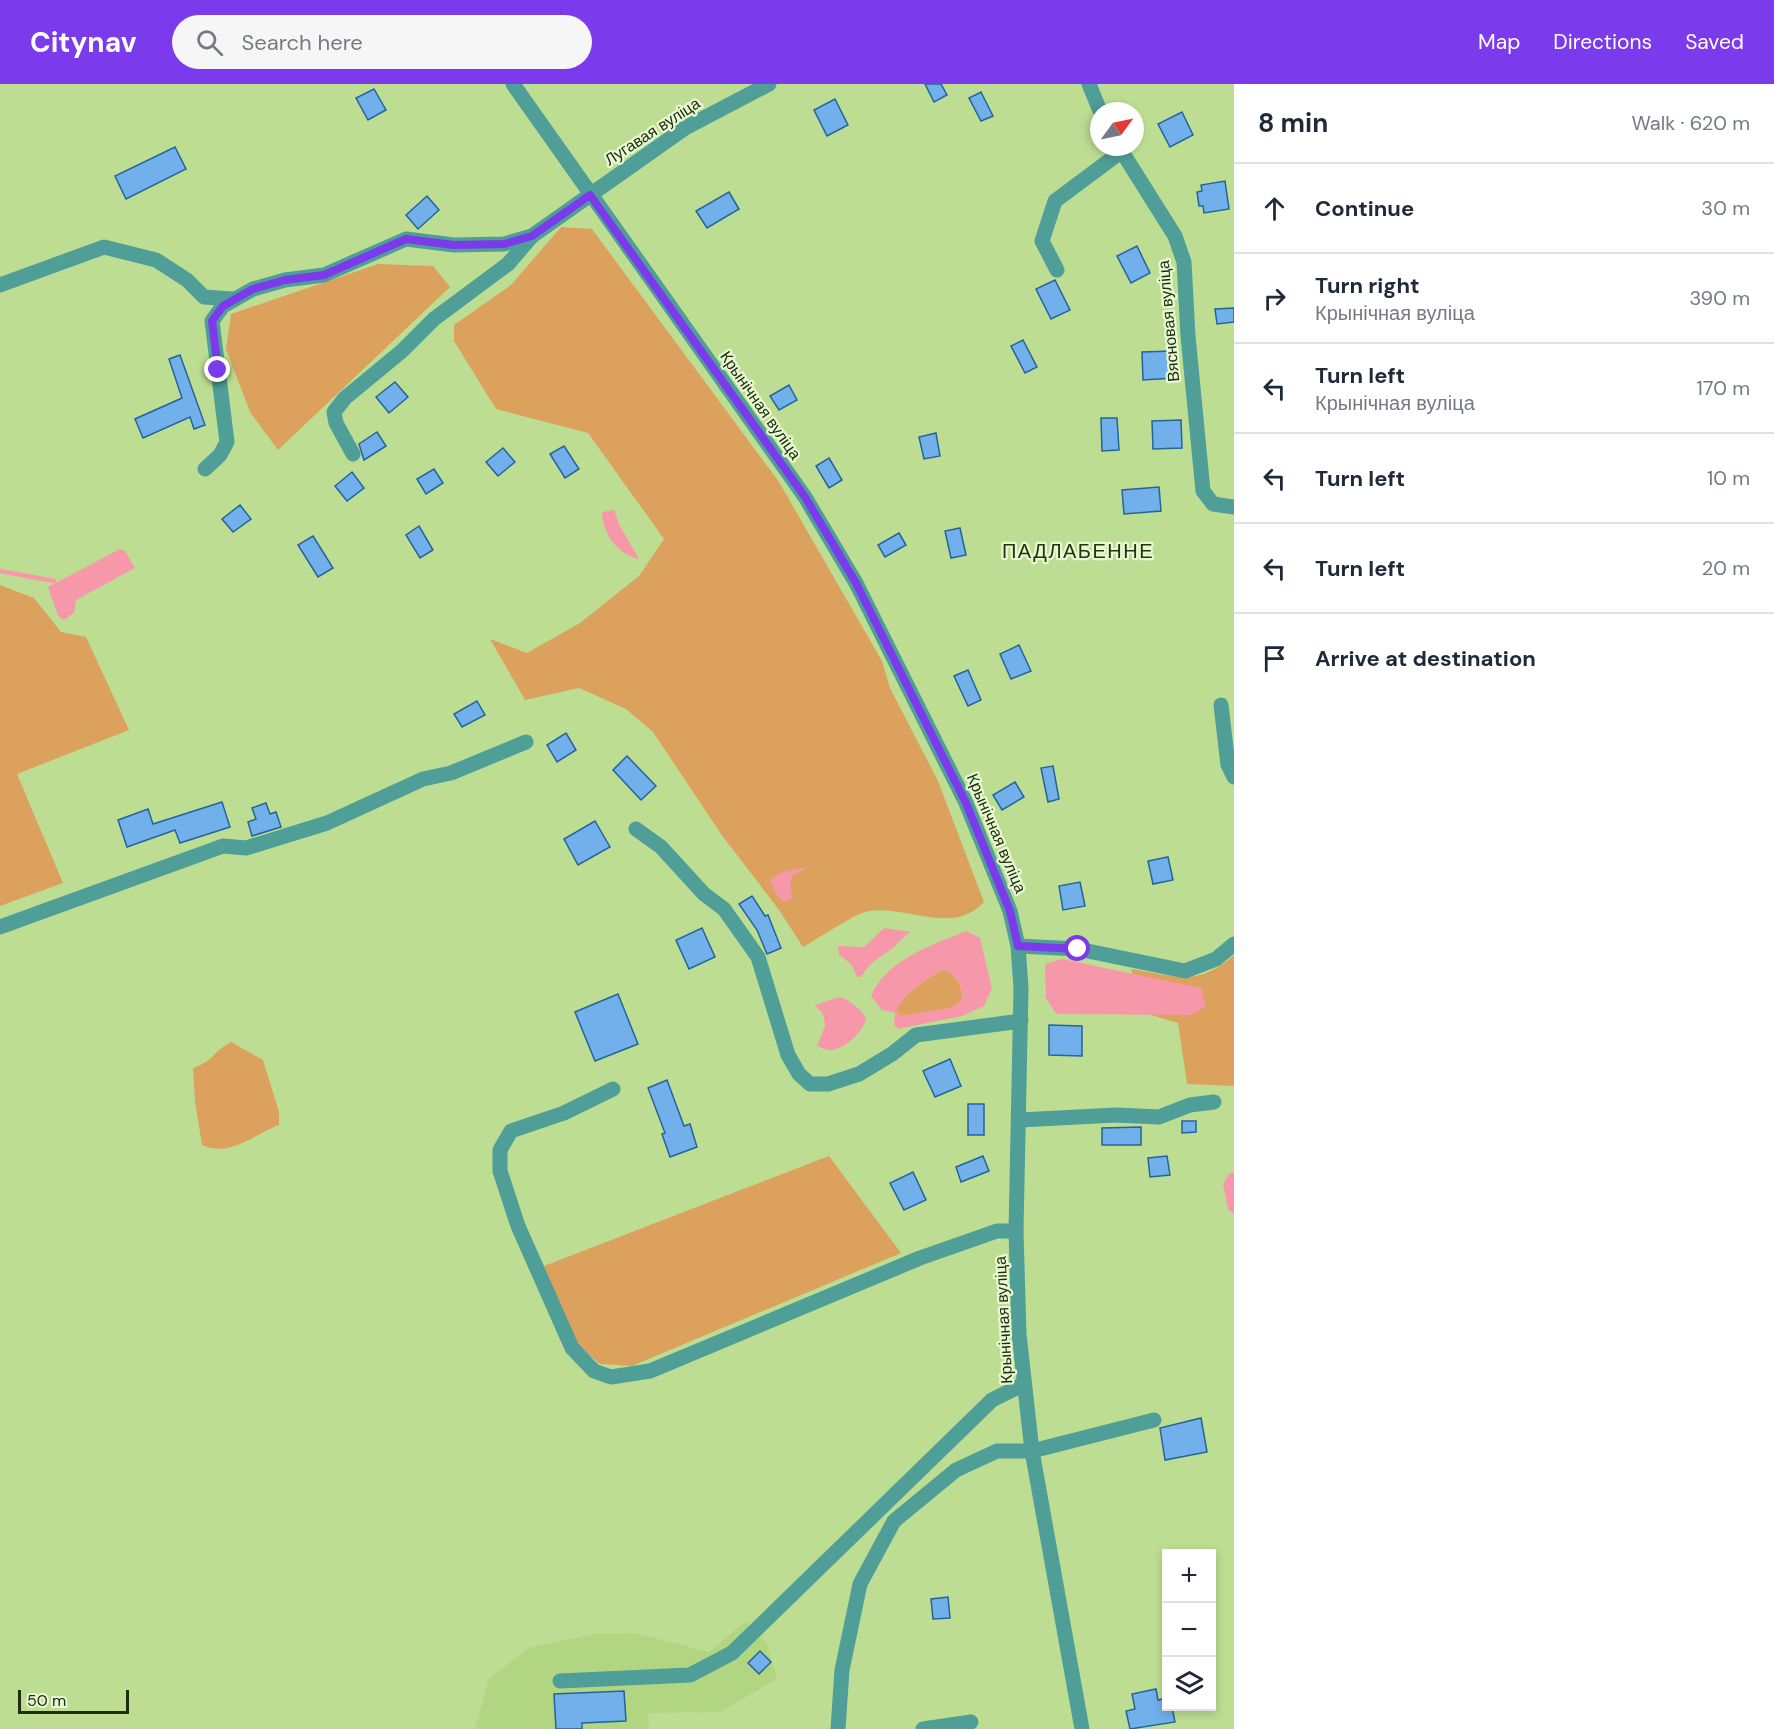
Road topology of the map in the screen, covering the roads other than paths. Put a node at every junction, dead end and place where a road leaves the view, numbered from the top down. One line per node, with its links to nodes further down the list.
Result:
1 (513, 84): 7 (street, Крынічная вуліца)
2 (769, 84): 7 (street, Лугавая вуліца)
3 (1089, 84): 4 (street)
4 (1096, 102)
5 (1111, 156): 9 (street)
6 (1124, 156): 14 (street, Вясновая вуліца)
7 (590, 195): 8 (street); 21 (street, Крынічная вуліца)
8 (532, 236): 11 (street); 12 (street)
9 (1057, 270)
10 (0, 285): 11 (street)
11 (233, 299): 13 (street)
12 (353, 454)
13 (205, 469)
14 (1234, 507)
15 (1221, 705): 17 (street)
16 (526, 741): 19 (street)
17 (1234, 777)
18 (636, 829): 22 (street)
19 (0, 927)
20 (1234, 944): 21 (street)
21 (1018, 946): 22 (street, Крынічная вуліца)
22 (1021, 1021): 25 (street, Крынічная вуліца)
23 (613, 1089): 26 (street)
24 (1214, 1102): 25 (street)
25 (1020, 1120): 26 (street, Крынічная вуліца)
26 (1016, 1231): 27 (street, Крынічная вуліца)
27 (1024, 1384): 29 (street, Крынічная вуліца); 30 (street)
28 (1154, 1420): 29 (street)
29 (1032, 1451): 32 (street); 34 (street, Крынічная вуліца)
30 (560, 1681)
31 (970, 1722): 33 (street)
32 (838, 1729)
33 (923, 1729)
34 (1082, 1729)

